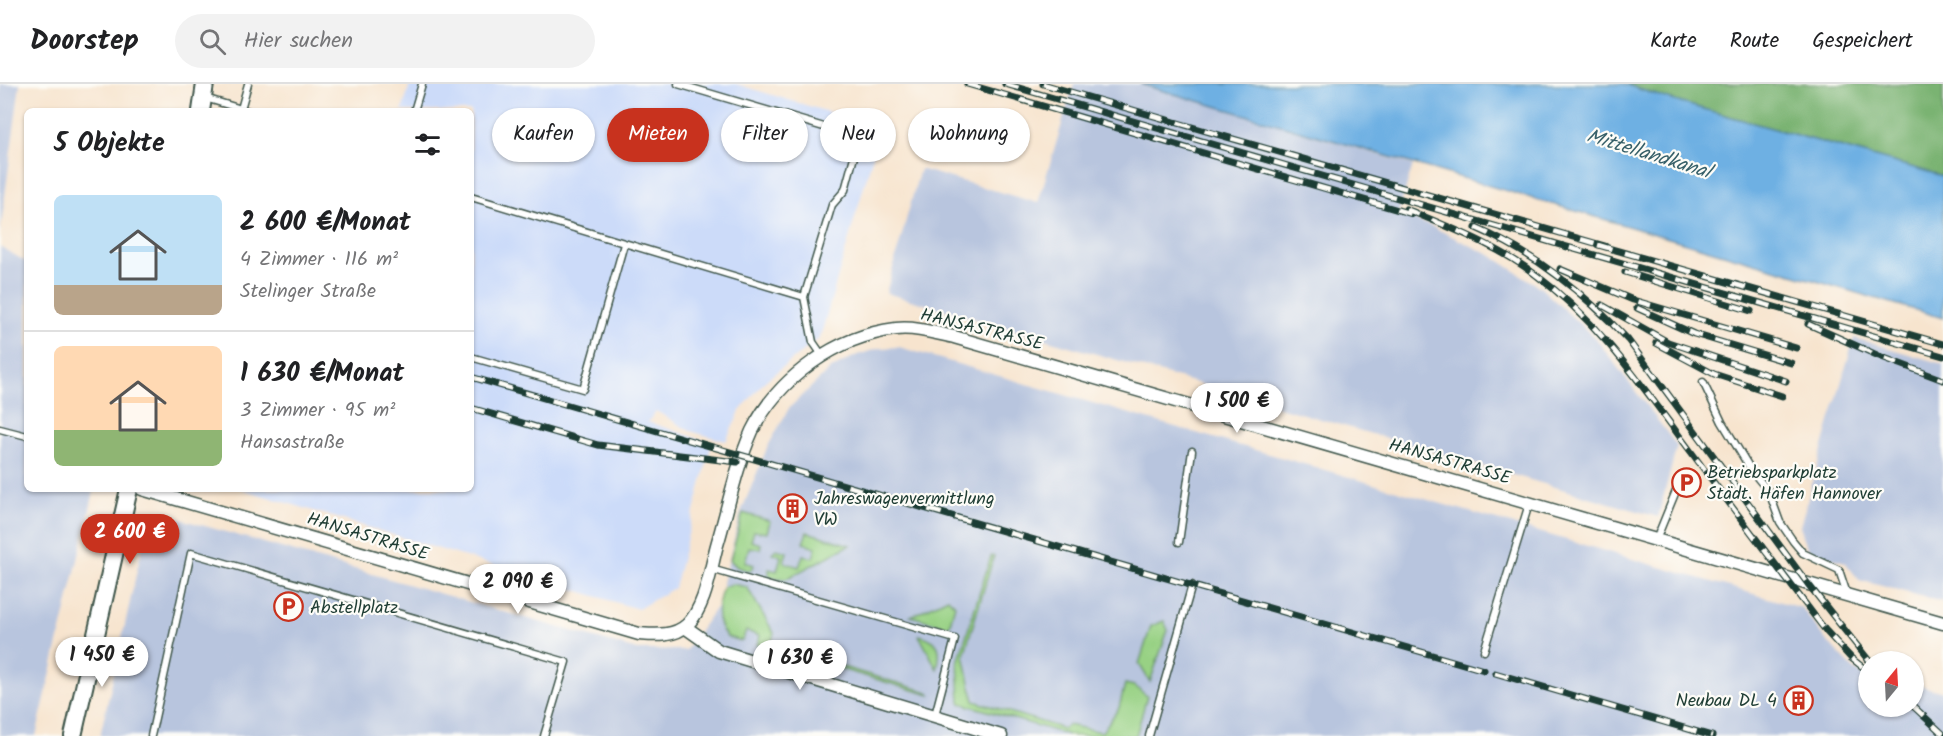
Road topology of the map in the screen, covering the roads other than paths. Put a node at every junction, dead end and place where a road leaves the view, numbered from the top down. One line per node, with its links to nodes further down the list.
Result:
1 (248, 84): 6 (lane)
2 (422, 84): 7 (lane)
3 (678, 84): 10 (lane)
4 (203, 97): 5 (lane)
5 (239, 108)
6 (245, 108)
7 (415, 108)
8 (474, 197): 9 (lane)
9 (624, 244): 10 (lane); 12 (lane)
10 (804, 297): 11 (lane)
11 (822, 356): 20 (street, HANSASTRASSE); 23 (street, HANSASTRASSE)
12 (474, 358)
13 (1703, 382): 25 (lane)
14 (0, 429): 15 (lane)
15 (24, 435)
16 (1192, 451): 22 (lane)
17 (1676, 491): 21 (lane)
18 (128, 492): 30 (main road)
19 (152, 492): 27 (street, HANSASTRASSE)
20 (1529, 503): 21 (street, HANSASTRASSE); 28 (lane)
21 (1656, 540): 25 (street, HANSASTRASSE)
22 (1179, 542)
23 (710, 568): 27 (street, HANSASTRASSE); 29 (lane)
24 (1191, 585): 34 (lane)
25 (1847, 595): 26 (street, HANSASTRASSE)
26 (1943, 623)
27 (685, 627): 29 (street)
28 (1484, 651)
29 (935, 715): 33 (street)
30 (73, 736)
31 (151, 736): 32 (lane)
32 (544, 736)
33 (1001, 736)
34 (1149, 736)

